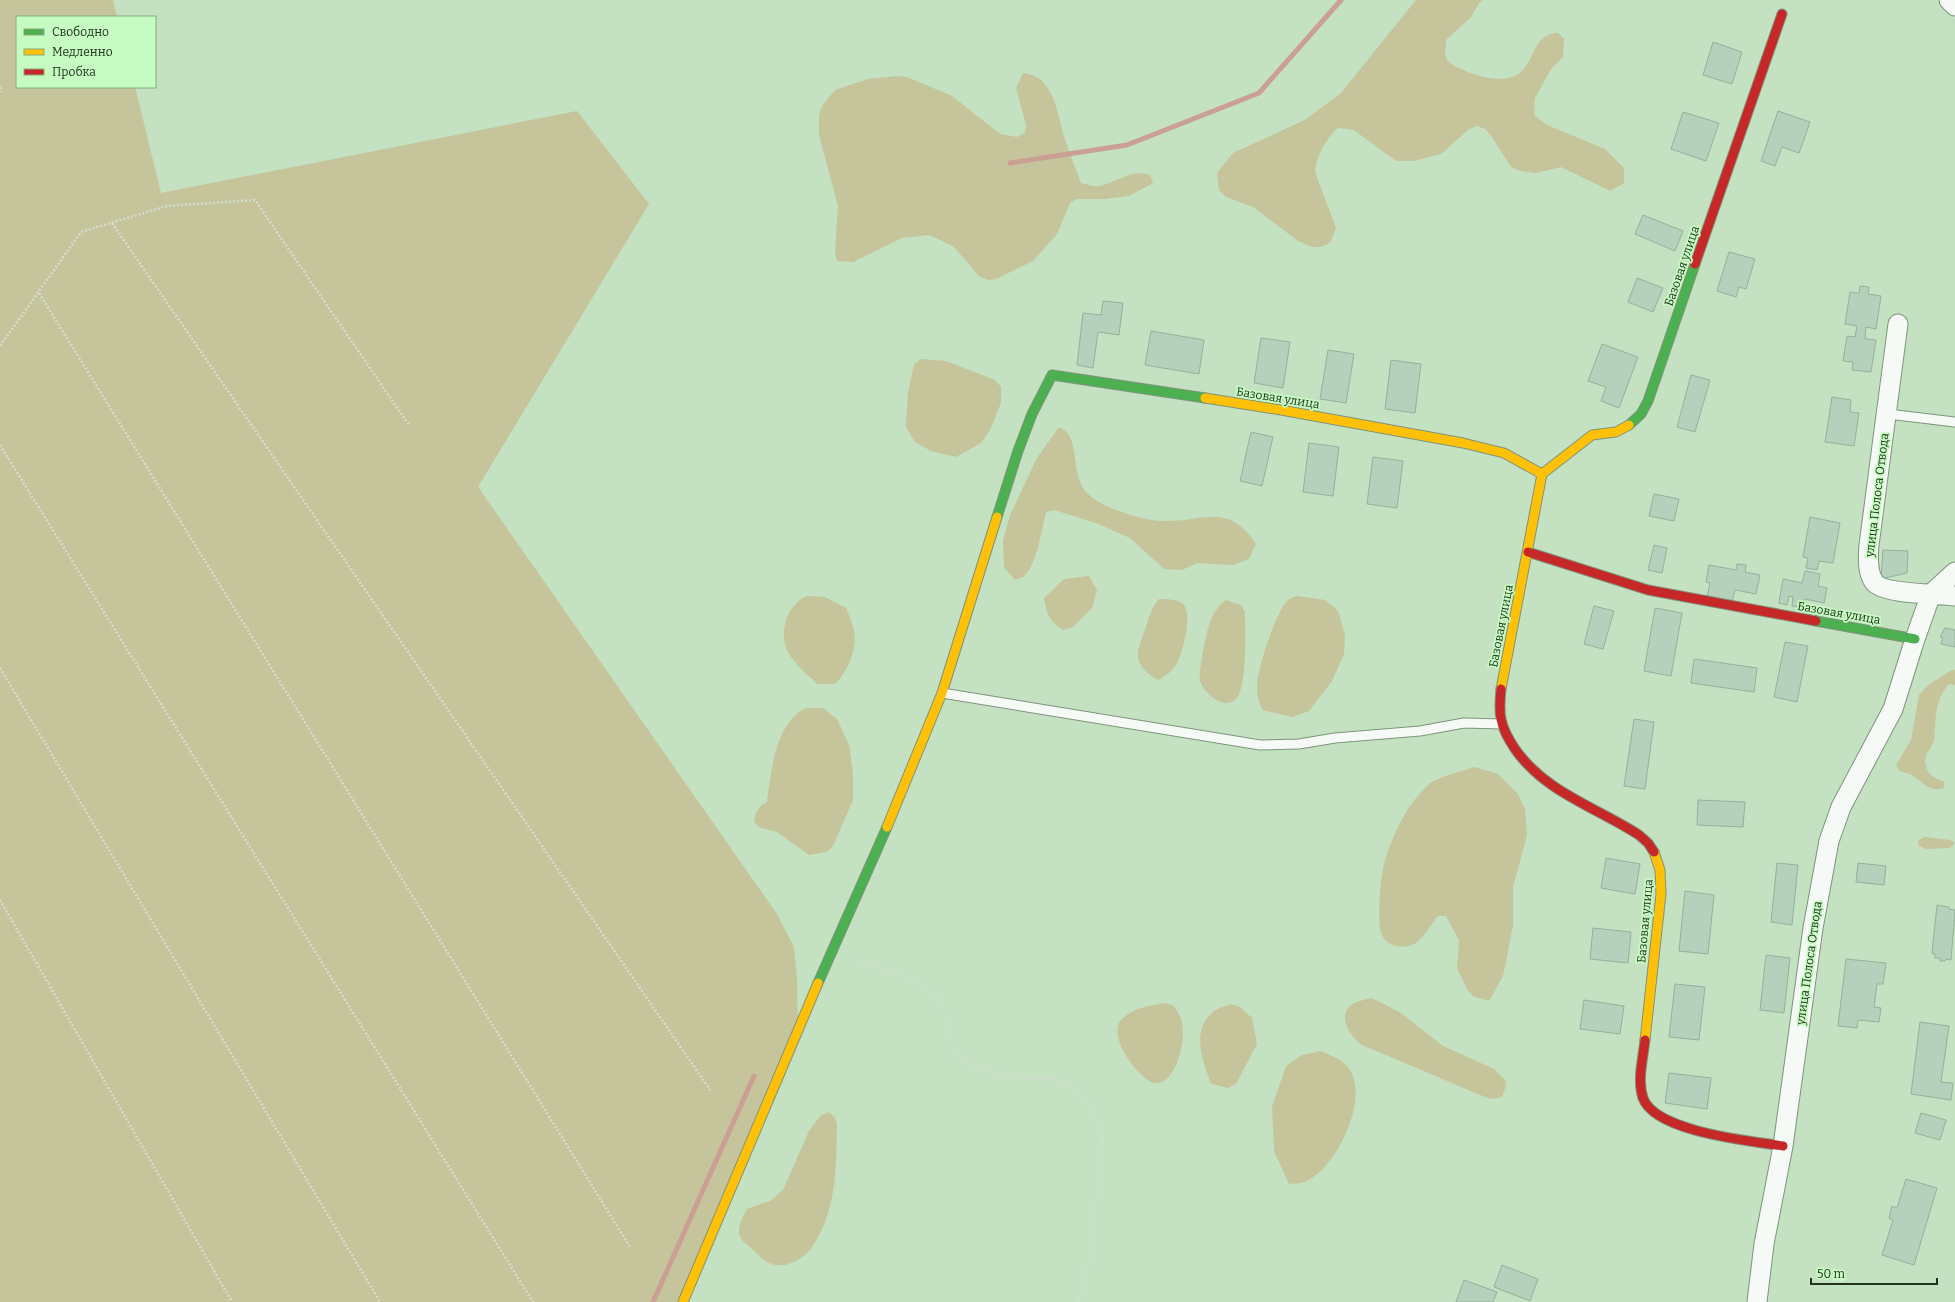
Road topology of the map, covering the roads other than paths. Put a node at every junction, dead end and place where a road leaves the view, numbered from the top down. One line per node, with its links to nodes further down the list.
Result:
1 (1949, 0): 2 (street)
2 (1955, 6)
3 (1782, 14): 7 (street, Базовая улица)
4 (1898, 324): 5 (street, улица Полоса Отвода)
5 (1888, 414): 6 (lane); 10 (street, улица Полоса Отвода)
6 (1955, 422)
7 (1542, 474): 8 (street, Базовая улица); 13 (street, Базовая улица)
8 (1528, 552): 12 (street, Базовая улица); 14 (street, Базовая улица)
9 (1955, 572): 10 (street)
10 (1931, 594): 11 (street, улица Полоса Отвода); 12 (street, улица Полоса Отвода)
11 (1955, 596)
12 (1915, 639): 15 (street, улица Полоса Отвода)
13 (942, 693): 14 (lane); 16 (street)
14 (1502, 724): 15 (street, Базовая улица)
15 (1783, 1146): 17 (street, улица Полоса Отвода)
16 (683, 1302)
17 (1758, 1302)

